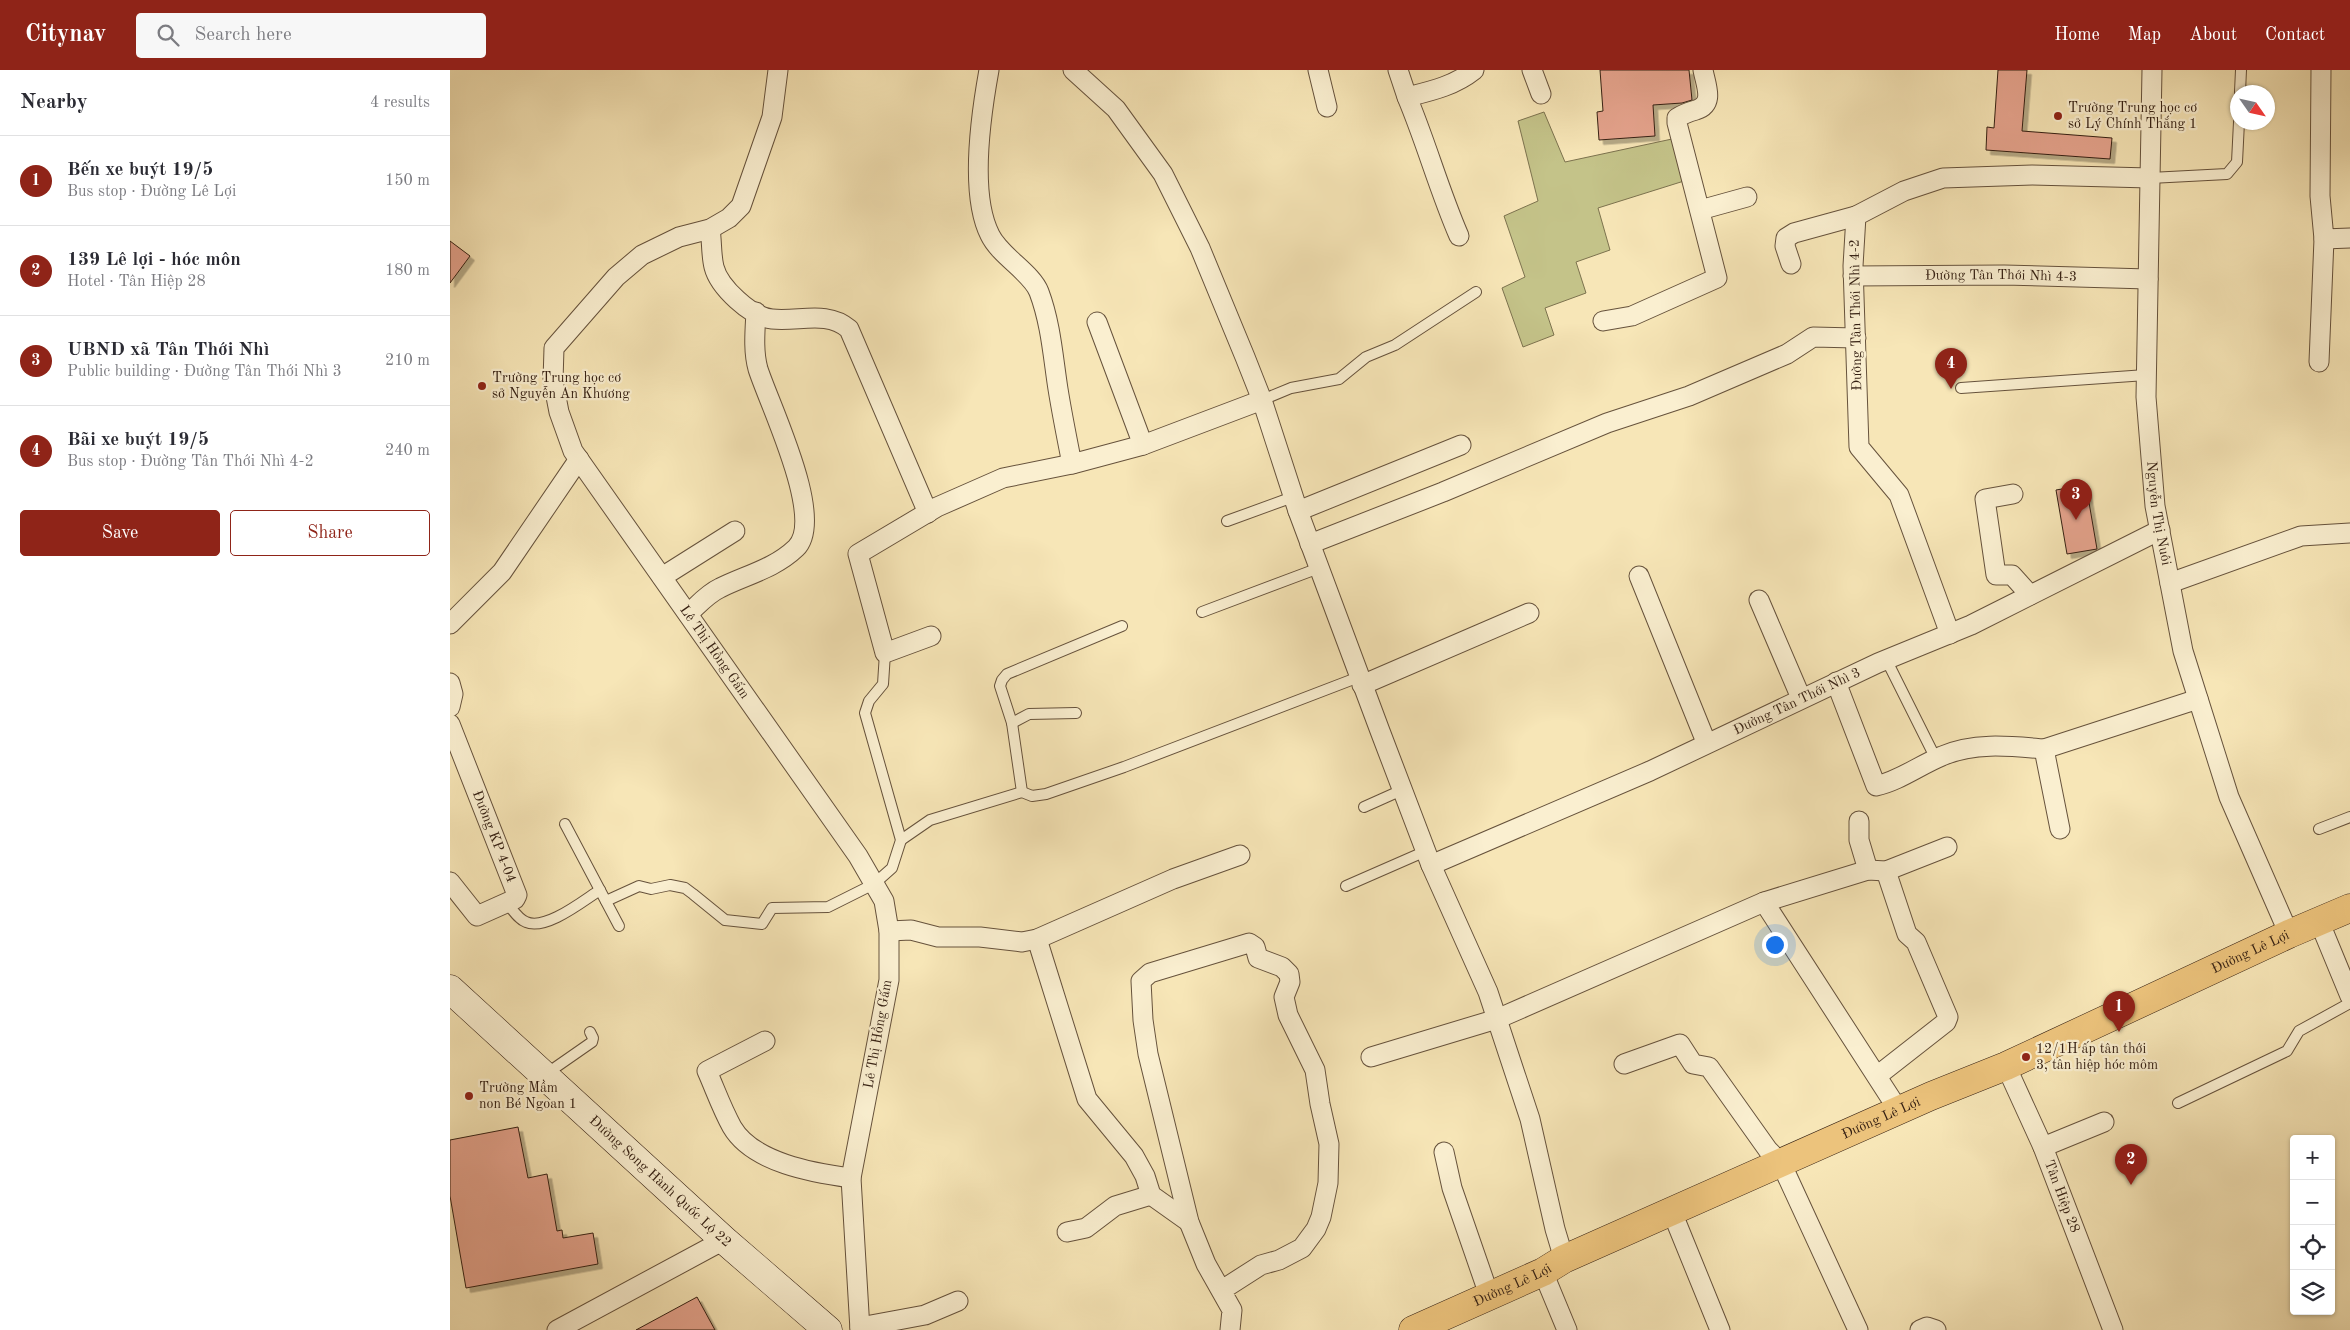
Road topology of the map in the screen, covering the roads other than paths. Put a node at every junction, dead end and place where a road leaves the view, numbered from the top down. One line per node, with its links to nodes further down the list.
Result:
1 (778, 70): 21 (street, Lê Thị Hồng Gấm)
2 (989, 70): 40 (street)
3 (1073, 70): 36 (street)
4 (1318, 70): 15 (street)
5 (1398, 70): 14 (street)
6 (1474, 70): 14 (street)
7 (1532, 70): 13 (street)
8 (1703, 70): 19 (street)
9 (2152, 70): 17 (street, Nguyễn Thị Nuôi)
10 (2241, 70): 12 (lane)
11 (2321, 70): 24 (street)
12 (2240, 85)
13 (1541, 94)
14 (1407, 96): 22 (street)
15 (1327, 106)
16 (2239, 130): 17 (lane)
17 (2150, 178): 20 (street); 27 (street, Nguyễn Thị Nuôi)
18 (1747, 197): 19 (street)
19 (1700, 210): 30 (street)
20 (1856, 216): 25 (street); 26 (street, Đường Tân Thới Nhì 4-2)
21 (710, 229): 29 (street); 39 (street, Lê Thị Hồng Gấm)
22 (1460, 236)
23 (2350, 238): 24 (street)
24 (2324, 239): 33 (street)
25 (1791, 264)
26 (1853, 276): 27 (street, Đường Tân Thới Nhì 4-3); 32 (street, Đường Tân Thới Nhì 4-2)
27 (2148, 279): 34 (street, Nguyễn Thị Nuôi)
28 (1476, 292): 36 (lane)
29 (756, 312): 43 (street); 57 (street)
30 (1603, 320)
31 (1097, 322): 37 (street)
32 (1856, 338): 48 (street); 60 (street, Đường Tân Thới Nhì 4-2)
33 (2319, 362)
34 (2146, 375): 35 (lane); 45 (street, Nguyễn Thị Nuôi)
35 (1961, 388)
36 (1262, 400): 37 (street); 42 (street)
37 (1143, 445): 40 (street)
38 (1460, 445): 42 (street)
39 (578, 459): 51 (street, Lê Thị Hồng Gấm); 58 (street)
40 (1072, 464): 43 (street)
41 (2013, 494): 53 (street)
42 (1295, 504): 44 (lane); 48 (street)
43 (928, 513): 62 (street)
44 (1227, 521)
45 (2160, 530): 52 (street, Nguyễn Thị Nuôi); 53 (street, Đường Tân Thới Nhì 3)
46 (735, 531): 51 (street)
47 (2350, 533): 52 (street)
48 (1310, 544): 49 (street)
49 (1319, 568): 55 (lane); 64 (street)
50 (1639, 576): 73 (street)
51 (662, 577): 57 (street, Lê Thị Hồng Gấm)
52 (2170, 583): 68 (street, Nguyễn Thị Nuôi)
53 (2030, 596): 60 (street, Đường Tân Thới Nhì 3)
54 (1759, 600): 67 (street)
55 (1202, 612)
56 (1529, 613): 64 (street)
57 (688, 614): 90 (street, Lê Thị Hồng Gấm)
58 (450, 624)
59 (1122, 626): 71 (lane)
60 (1950, 634): 63 (street, Đường Tân Thới Nhì 3)
61 (932, 636): 62 (street)
62 (885, 654): 84 (lane)
63 (1886, 659): 65 (street, Đường Tân Thới Nhì 3); 75 (lane)
64 (1361, 681): 76 (street); 77 (lane)
65 (1836, 682): 67 (street, Đường Tân Thới Nhì 3); 75 (street)
66 (450, 683): 69 (street)
67 (1801, 698): 73 (street, Đường Tân Thới Nhì 3)
68 (2198, 699): 74 (street); 100 (street, Nguyễn Thị Nuôi)
69 (450, 707)
70 (1076, 714): 71 (lane)
71 (1012, 723): 77 (lane)
72 (450, 724): 95 (street, Đường KP 4-04)
73 (1706, 742): 87 (street, Đường Tân Thới Nhì 3)
74 (2044, 749): 75 (street); 82 (street)
75 (1936, 759)
76 (1402, 790): 78 (lane); 87 (street)
77 (1022, 792): 84 (lane)
78 (1364, 807)
79 (2350, 817): 83 (lane)
80 (1859, 821): 88 (street)
81 (565, 824): 92 (lane)
82 (2060, 829)
83 (2319, 829)
84 (901, 840): 90 (lane)
85 (1947, 847): 88 (street)
86 (1240, 855): 101 (street)
87 (1428, 858): 91 (lane); 105 (street)
88 (1877, 870): 94 (street); 112 (street)
89 (450, 882): 95 (street, Đường KP 4-04)
90 (874, 884): 93 (lane); 99 (street, Lê Thị Hồng Gấm)
91 (1346, 886)
92 (600, 890): 93 (lane); 95 (lane)
93 (606, 901): 98 (lane)
94 (1764, 902): 105 (street); 112 (street)
95 (507, 903)
96 (2350, 908): 97 (main road, Đường Lê Lợi)
97 (2320, 922): 100 (main road, Đường Lê Lợi); 103 (street)
98 (619, 926)
99 (889, 931): 101 (street); 119 (street, Lê Thị Hồng Gấm)
100 (2289, 934): 110 (main road, Đường Lê Lợi)
101 (1037, 939): 120 (street)
102 (450, 989): 111 (street, Đường Song Hành Quốc Lộ 22)
103 (2350, 996)
104 (2350, 1003): 113 (lane)
105 (1497, 1019): 108 (street); 125 (street)
106 (590, 1032): 111 (lane)
107 (765, 1041): 119 (street)
108 (1371, 1057)
109 (1624, 1064): 118 (street)
110 (2006, 1066): 114 (main road, Đường Lê Lợi); 116 (street, Tân Hiệp 28)
111 (544, 1075): 124 (street, Đường Song Hành Quốc Lộ 22)
112 (1877, 1076): 114 (street)
113 (2178, 1103)
114 (1899, 1111): 118 (main road, Đường Lê Lợi)
115 (2104, 1122): 116 (street)
116 (2043, 1147): 139 (street, Tân Hiệp 28)
117 (1444, 1152): 127 (street)
118 (1781, 1163): 121 (main road, Đường Lê Lợi); 136 (street)
119 (852, 1178): 129 (street, Lê Thị Hồng Gấm)
120 (1151, 1195): 122 (street); 123 (street)
121 (1672, 1212): 125 (main road, Đường Lê Lợi); 135 (street)
122 (1189, 1222): 126 (street); 126 (street)
123 (1067, 1232)
124 (724, 1240): 130 (street); 131 (street, Đường Song Hành Quốc Lộ 22)
125 (1554, 1266): 127 (main road, Đường Lê Lợi); 134 (street)
126 (1222, 1290): 132 (street)
127 (1489, 1295): 133 (main road, Đường Lê Lợi)
128 (958, 1302): 129 (street)
129 (860, 1328)
130 (557, 1330)
131 (828, 1330)
132 (1230, 1330)
133 (1413, 1330)
134 (1567, 1330)
135 (1720, 1330)
136 (1858, 1330)
137 (1920, 1330): 138 (street)
138 (1936, 1330)
139 (2113, 1330)

